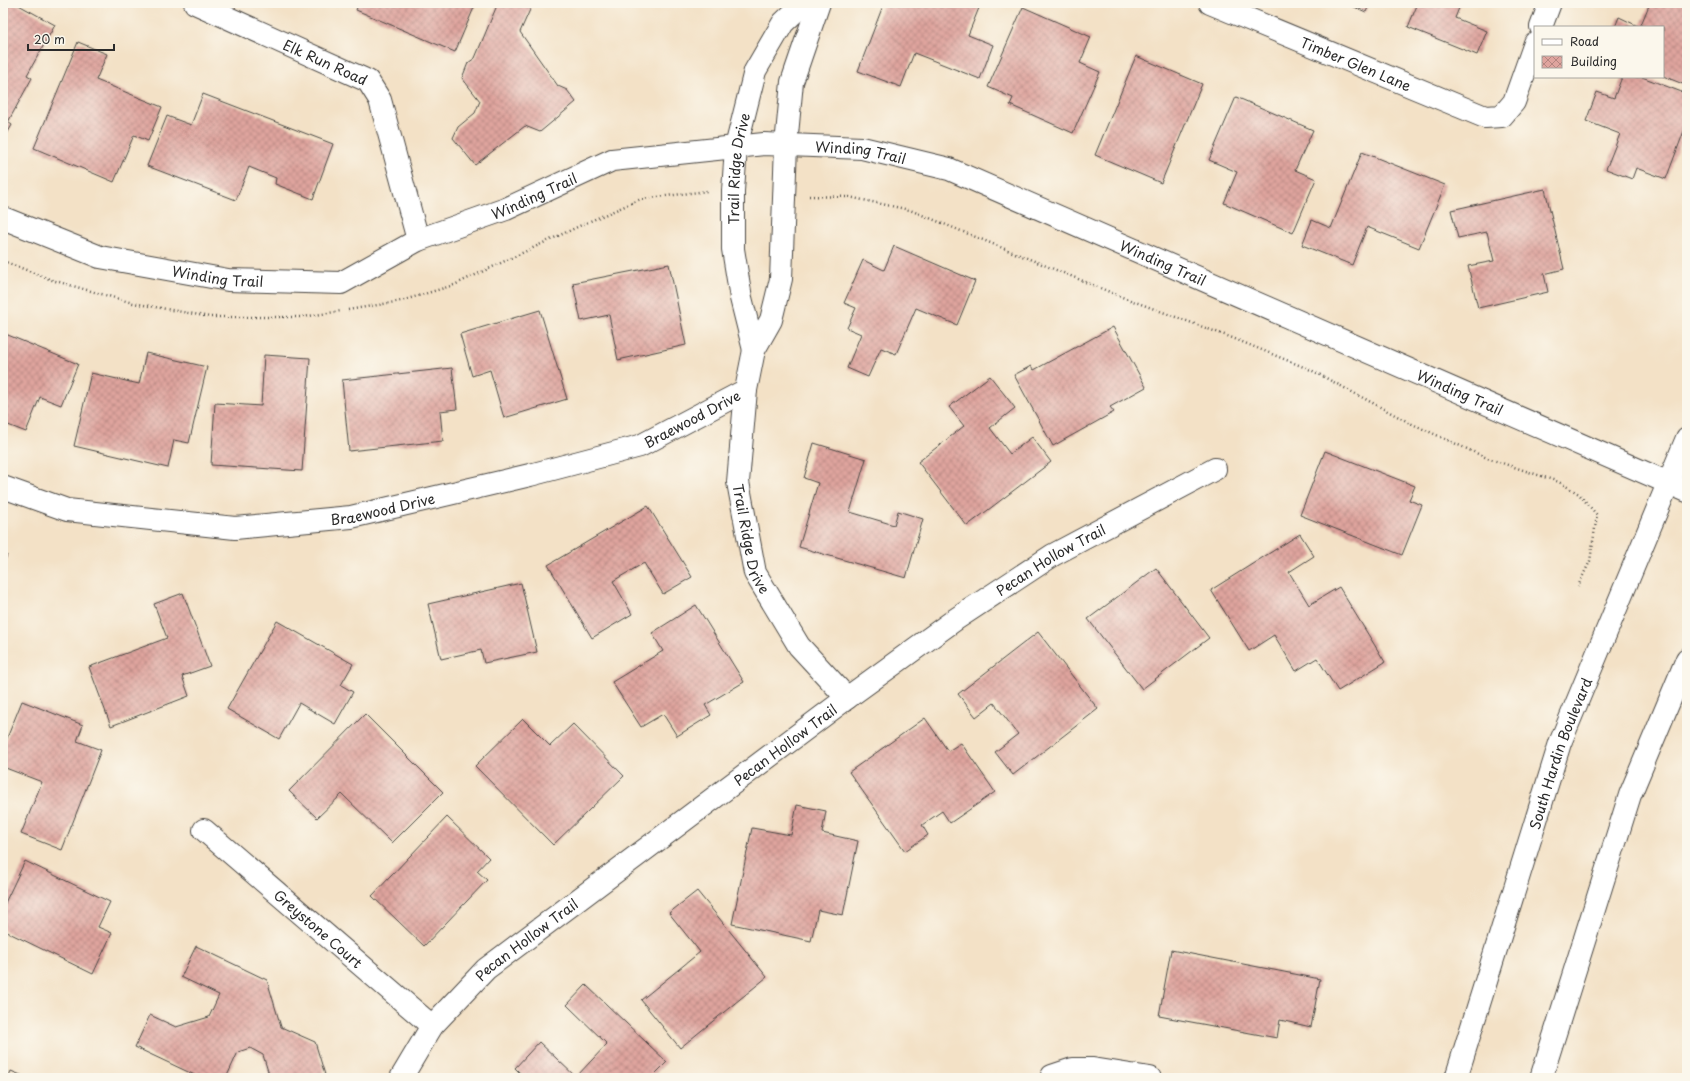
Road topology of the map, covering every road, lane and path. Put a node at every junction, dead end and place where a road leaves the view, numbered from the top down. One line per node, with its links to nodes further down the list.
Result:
1 (195, 3): 13 (street, Elk Run Road)
2 (804, 3): 9 (street, Trail Ridge Drive)
3 (819, 3): 8 (street, Trail Ridge Drive)
4 (1210, 3): 7 (street, Timber Glen Lane)
5 (1550, 3): 6 (street)
6 (1541, 26)
7 (1534, 46)
8 (786, 145): 9 (street, Winding Trail); 11 (street, Trail Ridge Drive); 20 (street, Winding Trail)
9 (736, 147): 10 (street, Trail Ridge Drive); 13 (street, Winding Trail)
10 (733, 191): 14 (path); 15 (street, Trail Ridge Drive)
11 (784, 195): 15 (street, Trail Ridge Drive); 21 (path)
12 (3, 218): 13 (street, Winding Trail)
13 (418, 240)
14 (3, 261)
15 (754, 350): 16 (street, Trail Ridge Drive)
16 (746, 390): 19 (street, Braewood Drive); 23 (street, Trail Ridge Drive)
17 (1687, 438): 20 (street, South Hardin Boulevard)
18 (1215, 469): 23 (street, Pecan Hollow Trail)
19 (3, 487)
20 (1677, 488): 29 (street, South Hardin Boulevard)
21 (1578, 586)
22 (1687, 659): 30 (street)
23 (847, 698): 25 (street, Pecan Hollow Trail)
24 (204, 830): 25 (street, Greystone Court)
25 (432, 1026): 26 (street, Pecan Hollow Trail)
26 (401, 1078)
27 (1051, 1078): 28 (street)
28 (1150, 1078)
29 (1456, 1078)
30 (1541, 1078)

